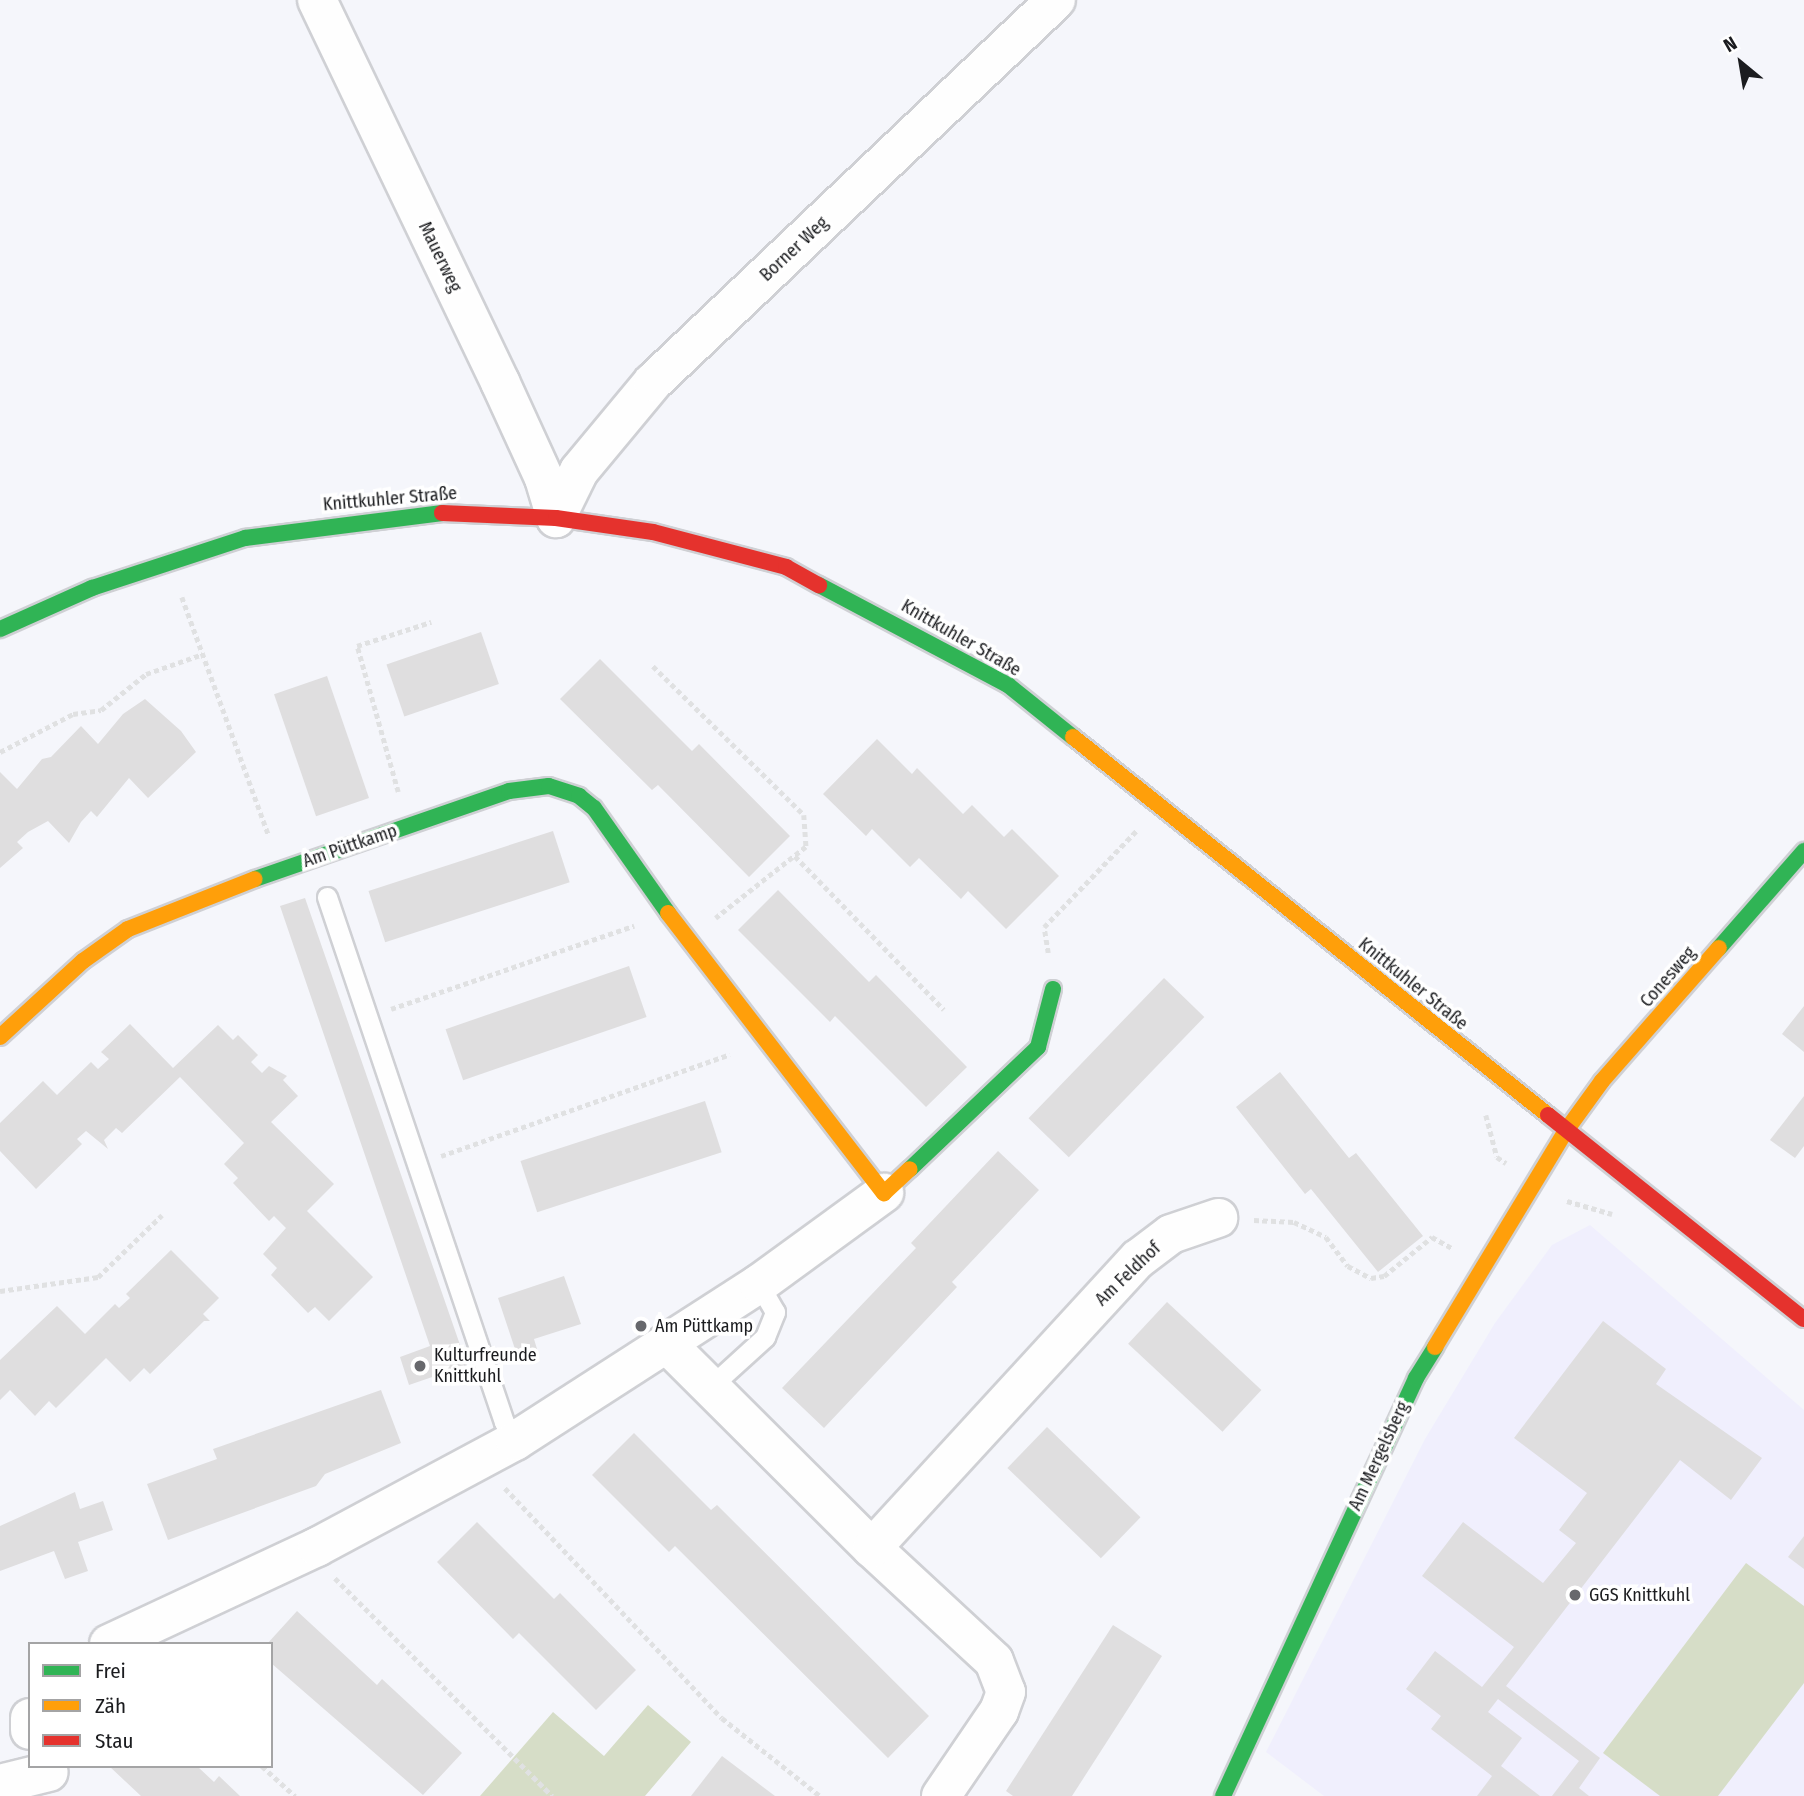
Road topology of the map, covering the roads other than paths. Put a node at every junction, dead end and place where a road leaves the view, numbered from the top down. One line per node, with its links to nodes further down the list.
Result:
1 (317, 0): 3 (street, Mauerweg)
2 (1056, 0): 3 (street, Borner Weg)
3 (556, 518): 4 (street, Knittkuhler Straße); 9 (street, Knittkuhler Straße)
4 (0, 629)
5 (1804, 851): 9 (street, Conesweg)
6 (327, 897): 16 (lane)
7 (1053, 989): 10 (street)
8 (0, 1037): 10 (street, Am Püttkamp)
9 (1565, 1132): 13 (street, Knittkuhler Straße); 22 (street, Am Mergelsberg)
10 (884, 1193): 12 (street)
11 (1218, 1218): 17 (street, Am Feldhof)
12 (759, 1284): 14 (street); 15 (lane)
13 (1804, 1319)
14 (667, 1344): 15 (street); 16 (street)
15 (709, 1388): 17 (street)
16 (500, 1449): 18 (street)
17 (872, 1548): 21 (street)
18 (113, 1642)
19 (54, 1778): 20 (street)
20 (0, 1784)
21 (941, 1796)
22 (1223, 1796)

